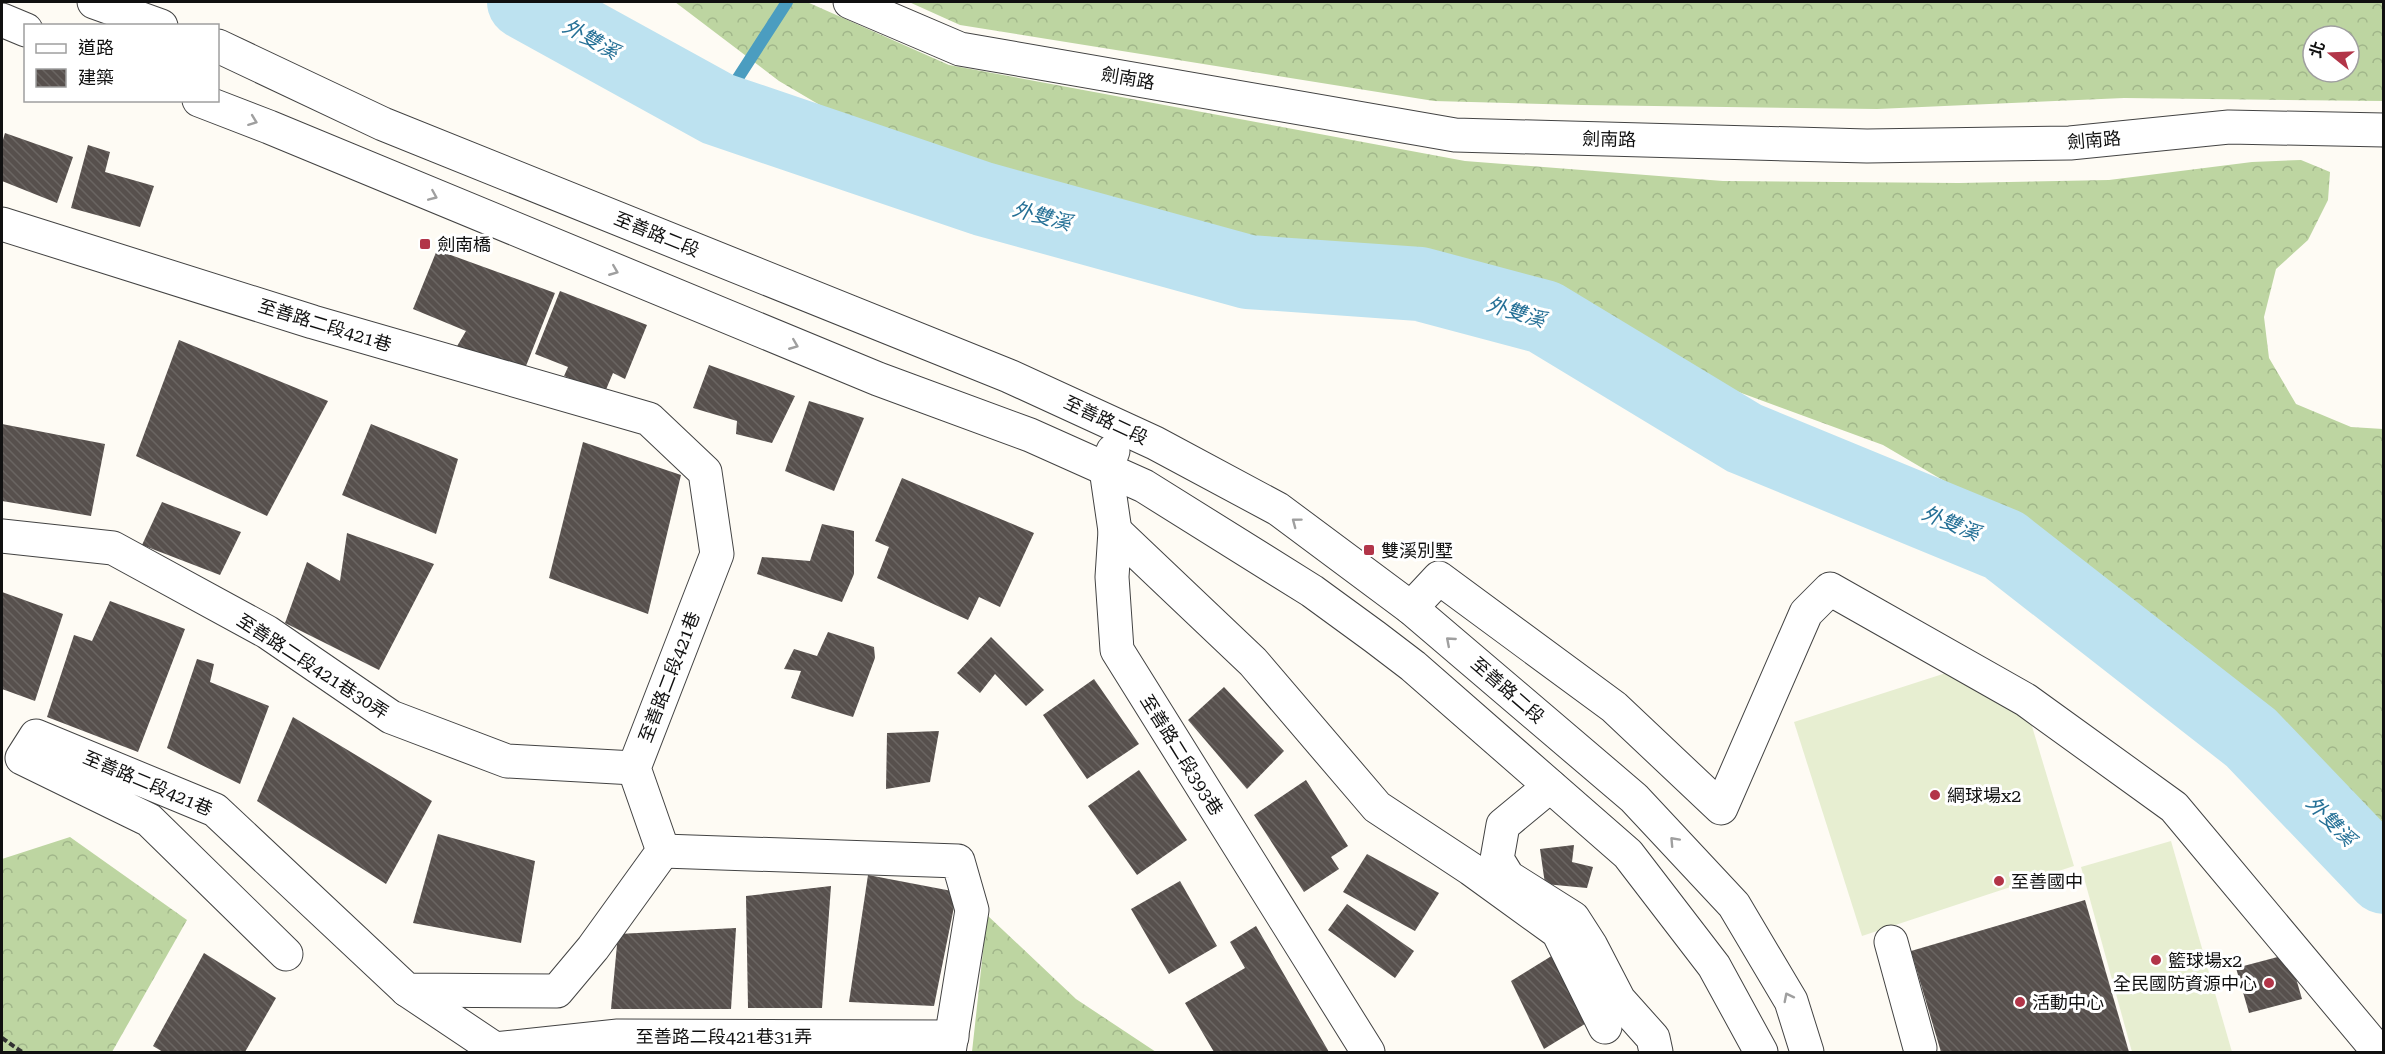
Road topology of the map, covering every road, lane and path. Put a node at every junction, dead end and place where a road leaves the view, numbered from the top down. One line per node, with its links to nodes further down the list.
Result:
1 (94, 2): 4 (street)
2 (850, 2): 8 (street, 劍南路)
3 (2, 20): 5 (street)
4 (155, 24)
5 (24, 29)
6 (219, 46): 10 (street, 至善路二段)
7 (204, 102): 11 (street, one-way to 11)
8 (2384, 130)
9 (2, 224): 15 (street, 至善路二段421巷)
10 (1122, 427): 11 (street, 至善路二段393巷); 14 (street, 至善路二段, one-way to 10)
11 (1106, 469): 12 (street, 至善路二段393巷); 16 (street)
12 (1115, 531): 21 (street); 26 (street, 至善路二段393巷)
13 (2, 536): 15 (street, 至善路二段421巷30弄)
14 (1412, 608): 29 (street, 至善路二段, one-way to 14); 30 (street)
15 (634, 768): 17 (street)
16 (1550, 786): 27 (street); 28 (street)
17 (663, 851): 20 (street); 23 (street, 至善路二段421巷31弄)
18 (1892, 942): 24 (street)
19 (286, 954): 20 (street, 至善路二段421巷)
20 (407, 990): 23 (street, 至善路二段421巷31弄)
21 (1605, 1027)
22 (2, 1038): 25 (path)
23 (951, 1045)
24 (1915, 1051)
25 (22, 1053)
26 (1368, 1053)
27 (1656, 1053)
28 (1761, 1053)
29 (1807, 1053)
30 (2379, 1053)

